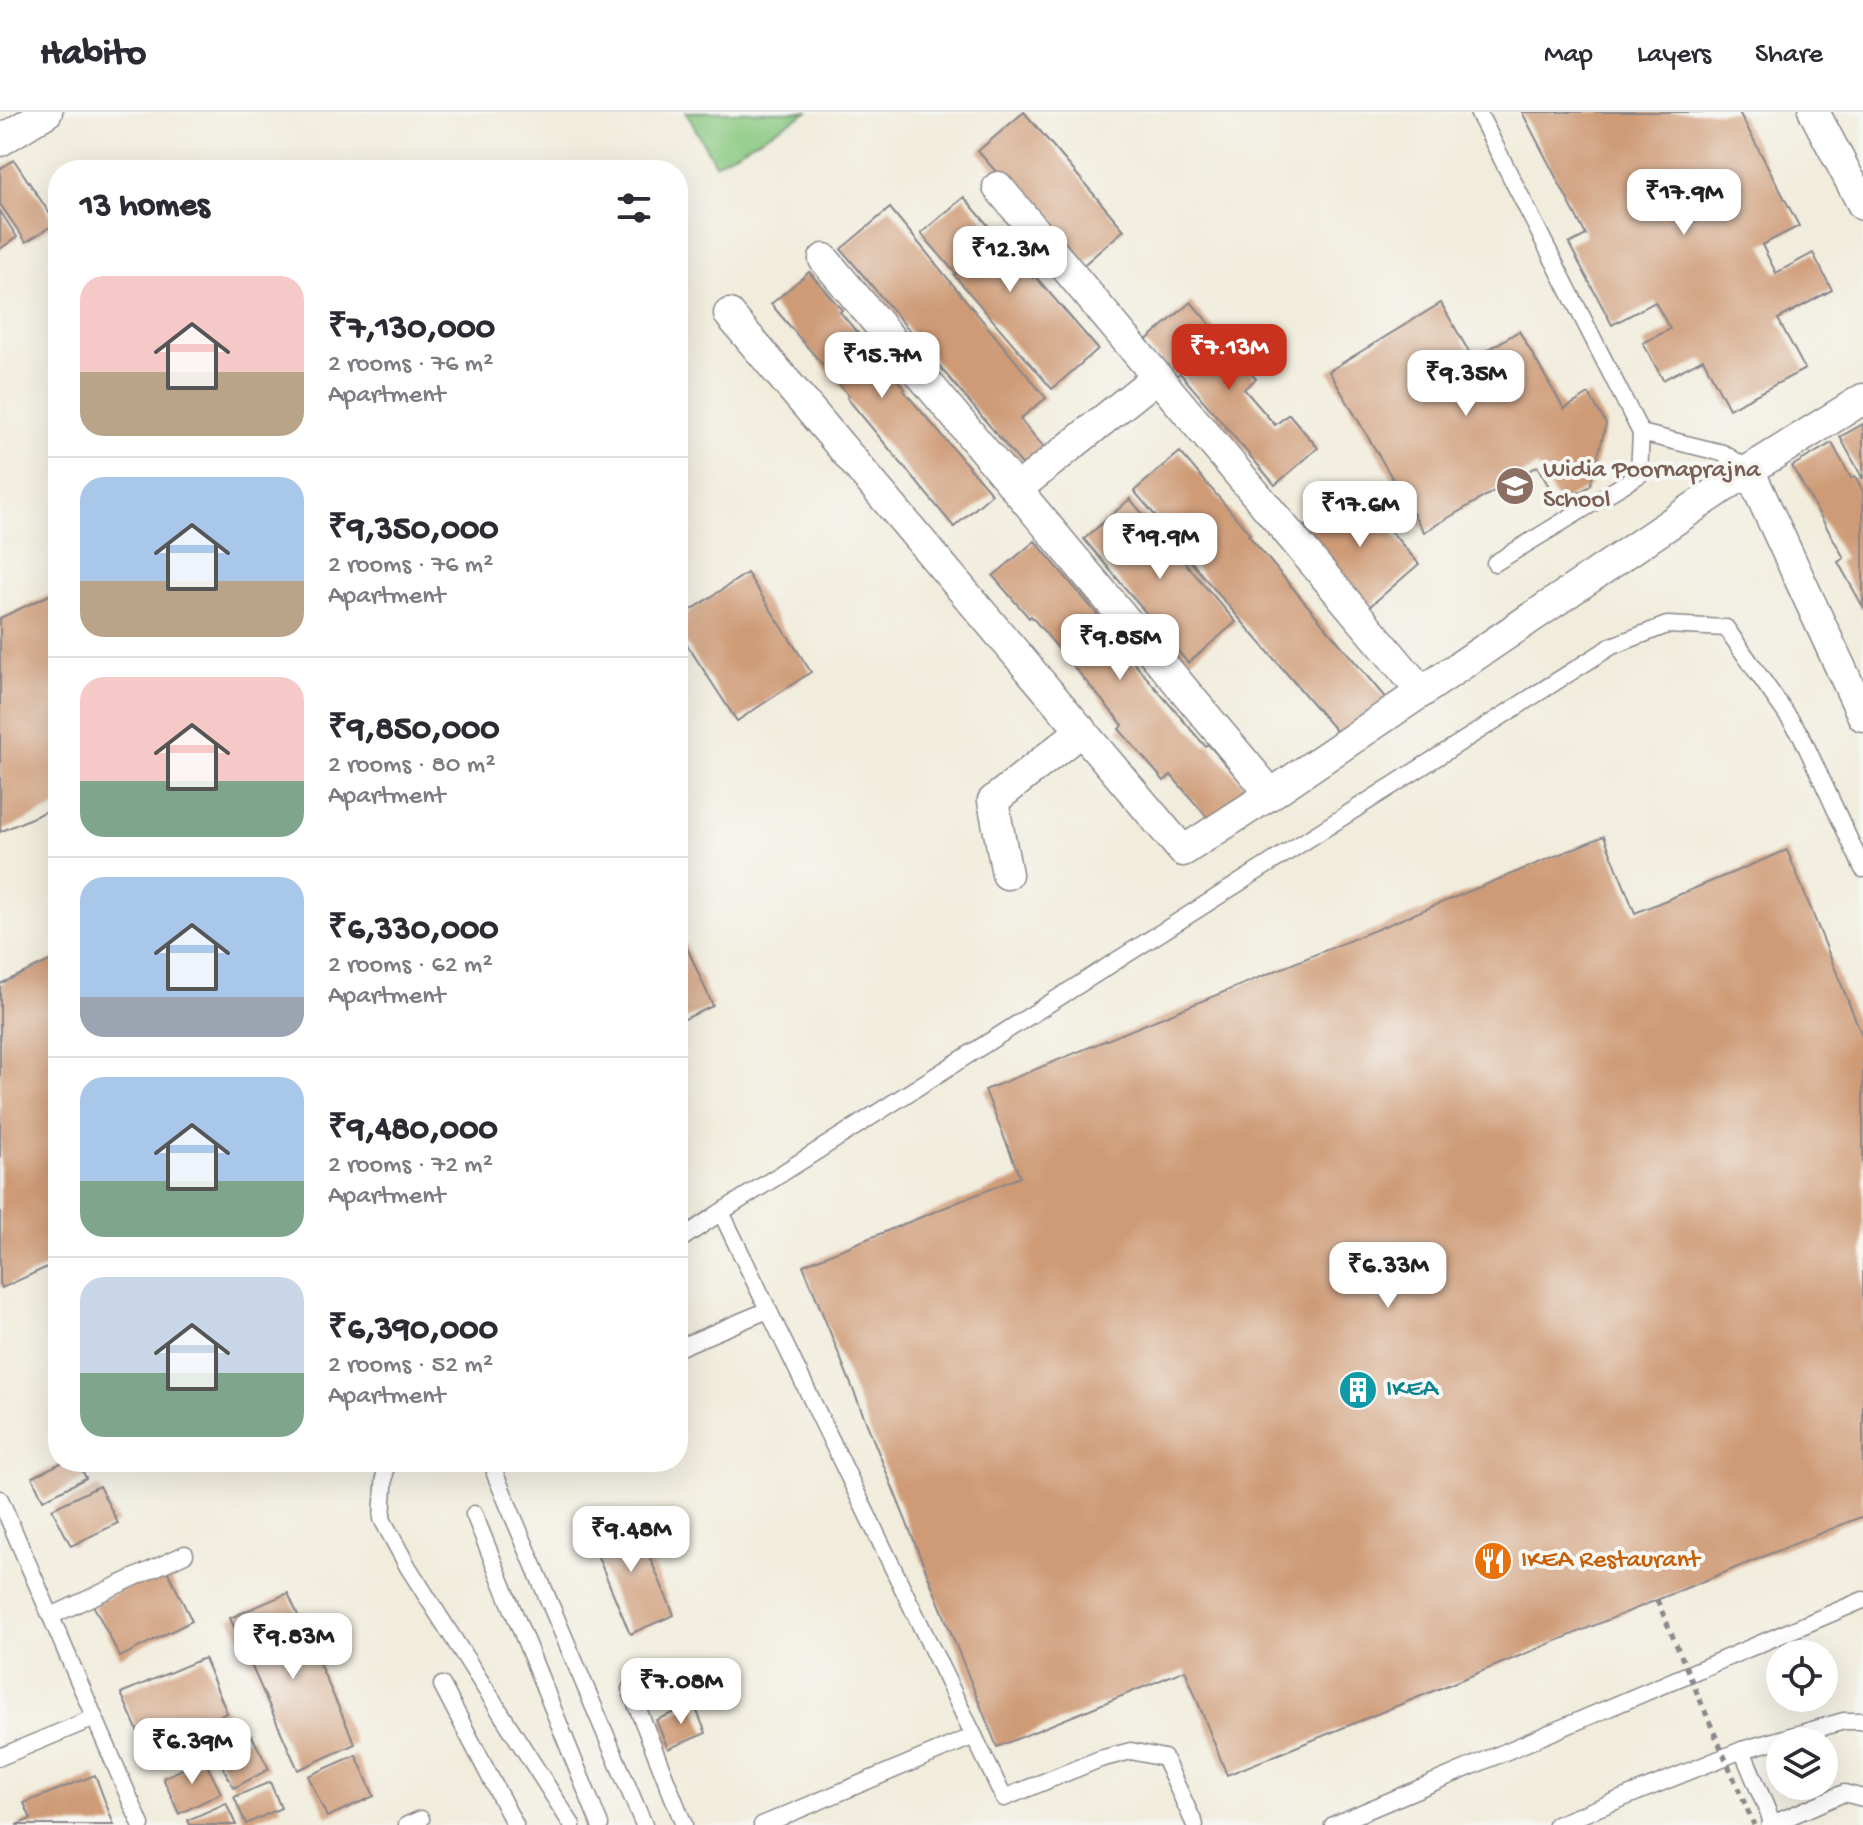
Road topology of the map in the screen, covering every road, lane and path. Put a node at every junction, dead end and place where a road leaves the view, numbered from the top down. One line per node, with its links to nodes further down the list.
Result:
1 (47, 112): 4 (street)
2 (1478, 112): 11 (lane)
3 (1814, 112): 6 (street)
4 (0, 141)
5 (998, 187): 9 (street)
6 (1863, 205)
7 (824, 259): 13 (street)
8 (729, 314): 17 (street)
9 (1157, 377): 13 (street); 15 (street)
10 (1863, 399): 12 (street)
11 (1641, 433): 12 (lane); 14 (lane)
12 (1749, 470): 15 (street); 16 (street)
13 (1017, 489): 18 (street)
14 (1495, 563)
15 (1422, 692): 18 (street)
16 (1863, 716)
17 (1082, 730): 18 (street); 20 (street)
18 (1271, 794)
19 (1863, 869): 21 (lane)
20 (1007, 874)
21 (721, 1212): 22 (lane); 23 (lane)
22 (688, 1234)
23 (768, 1310): 24 (lane); 37 (lane)
24 (688, 1344)
25 (385, 1472): 44 (lane)
26 (495, 1472): 46 (lane)
27 (0, 1499): 32 (lane)
28 (474, 1514): 45 (lane)
29 (185, 1554): 32 (lane)
30 (1657, 1600): 52 (path, bridge)
31 (1863, 1600): 50 (lane)
32 (51, 1616): 35 (lane)
33 (442, 1685): 43 (lane)
34 (630, 1689): 47 (lane)
35 (94, 1718): 39 (lane); 42 (lane)
36 (1863, 1721): 38 (lane)
37 (974, 1736): 48 (lane); 49 (lane)
38 (1742, 1750): 41 (lane); 51 (lane)
39 (0, 1757)
40 (1863, 1798): 41 (lane)
41 (1772, 1824)
42 (141, 1825)
43 (515, 1825)
44 (572, 1825)
45 (600, 1825)
46 (644, 1825)
47 (684, 1825)
48 (762, 1825)
49 (1195, 1825)
50 (1333, 1825)
51 (1556, 1825)
52 (1754, 1825)

